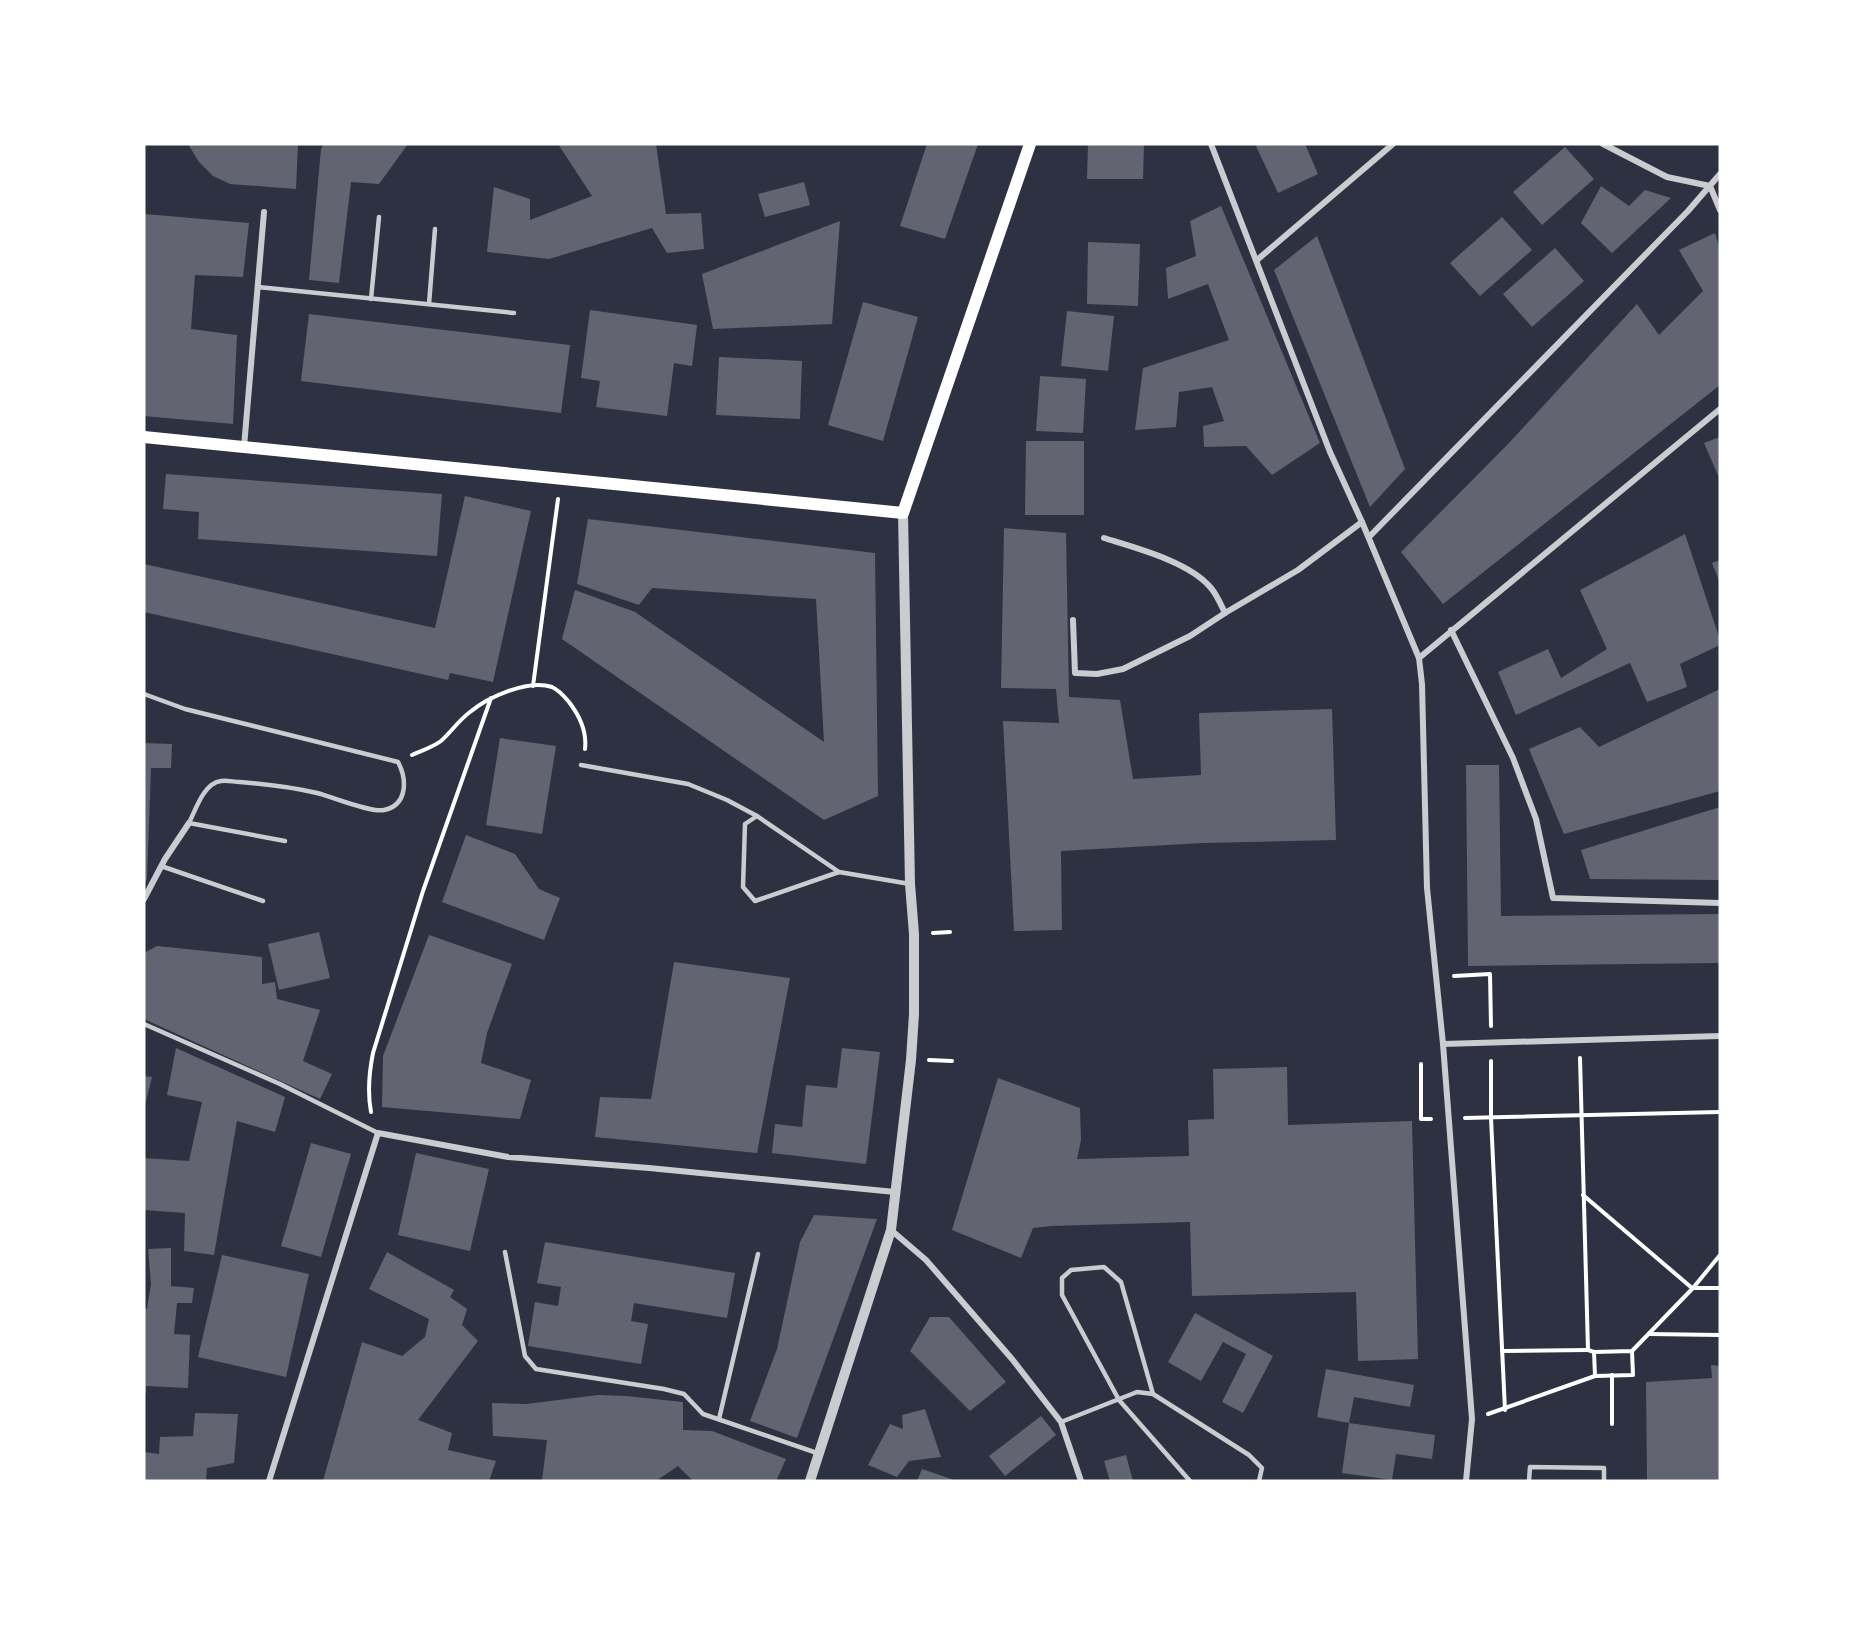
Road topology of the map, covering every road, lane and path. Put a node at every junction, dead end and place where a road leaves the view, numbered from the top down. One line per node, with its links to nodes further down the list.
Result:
1 (1030, 144): 20 (main road)
2 (1211, 144): 11 (street)
3 (1393, 144): 11 (street)
4 (1603, 144): 6 (street)
5 (1720, 174): 6 (street)
6 (1710, 186): 7 (street); 22 (street)
7 (1720, 210)
8 (264, 212): 12 (street)
9 (379, 217): 13 (lane)
10 (435, 229): 14 (lane)
11 (1257, 260): 21 (street)
12 (258, 286): 13 (lane); 18 (street)
13 (372, 298): 14 (lane)
14 (429, 304): 15 (lane)
15 (514, 313)
16 (1720, 409): 26 (street)
17 (144, 437): 18 (main road)
18 (244, 447): 19 (main road)
19 (561, 479): 20 (main road); 28 (path)
20 (903, 513): 38 (street)
21 (1362, 522): 22 (street); 24 (street)
22 (1369, 537): 27 (street)
23 (1104, 538): 24 (street)
24 (1225, 613): 25 (street)
25 (1073, 620)
26 (1451, 630): 27 (street); 41 (street)
27 (1419, 658): 42 (street)
28 (533, 686): 30 (path); 32 (path)
29 (144, 694): 31 (lane)
30 (490, 698): 31 (path); 53 (path)
31 (398, 762): 34 (lane)
32 (581, 765): 33 (lane)
33 (757, 816): 37 (lane); 37 (lane)
34 (189, 823): 35 (lane); 36 (street)
35 (285, 841)
36 (161, 866): 39 (street); 40 (lane)
37 (839, 872): 38 (lane)
38 (910, 884): 54 (street)
39 (144, 899)
40 (264, 901)
41 (1720, 903)
42 (1437, 977): 46 (path); 47 (street)
43 (144, 1024): 53 (lane)
44 (1720, 1036): 45 (street)
45 (1579, 1040): 46 (street); 50 (path)
46 (1491, 1042): 47 (street); 52 (path)
47 (1443, 1044): 51 (street)
48 (1421, 1064): 51 (path)
49 (1720, 1112): 50 (path)
50 (1580, 1114): 52 (path); 55 (path)
51 (1449, 1118): 52 (path); 74 (street)
52 (1491, 1118): 65 (path)
53 (378, 1132): 54 (street); 78 (street)
54 (895, 1192): 56 (street)
55 (1582, 1194): 60 (path); 64 (path)
56 (891, 1230): 75 (street); 77 (street)
57 (505, 1252): 73 (lane)
58 (758, 1254): 73 (lane)
59 (1720, 1255): 60 (path)
60 (1692, 1288): 61 (path); 62 (path)
61 (1720, 1288)
62 (1648, 1334): 63 (path); 66 (path)
63 (1720, 1335)
64 (1588, 1350): 65 (path); 67 (path)
65 (1502, 1351): 72 (path)
66 (1632, 1351): 67 (path); 68 (path)
67 (1594, 1352): 69 (path)
68 (1612, 1375): 69 (path); 76 (path)
69 (1595, 1376): 72 (path)
70 (1153, 1394): 71 (lane); 71 (lane); 82 (lane)
71 (1119, 1400): 75 (lane); 81 (lane)
72 (1505, 1410): 74 (path)
73 (719, 1419): 77 (lane)
74 (1472, 1419): 83 (street)
75 (1061, 1422): 80 (street)
76 (1612, 1424)
77 (820, 1454): 79 (street)
78 (269, 1481)
79 (810, 1481)
80 (1081, 1481)
81 (1190, 1481)
82 (1259, 1481)
83 (1466, 1481)
84 (1529, 1481): 85 (lane)
85 (1604, 1481)

